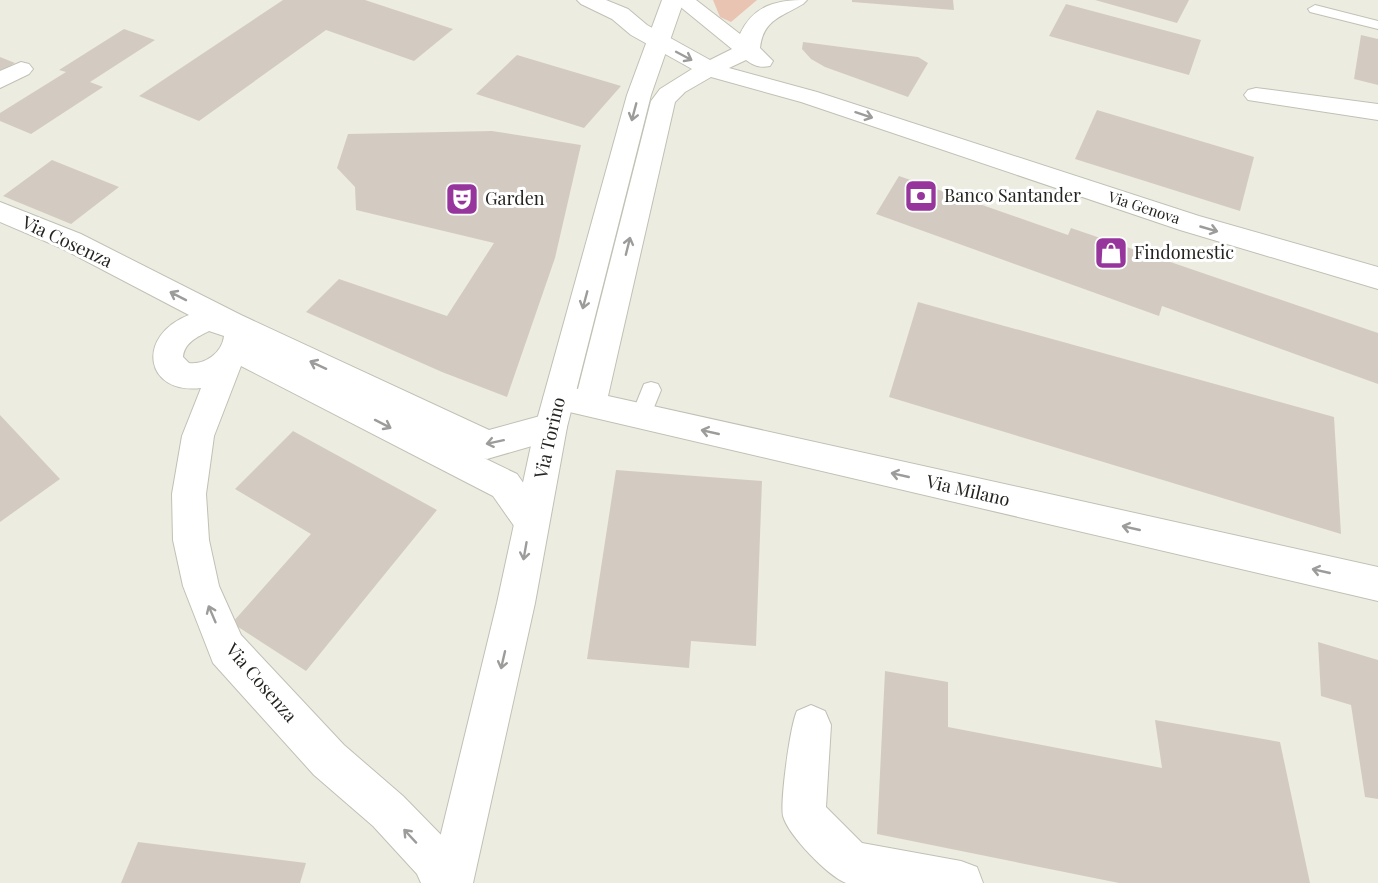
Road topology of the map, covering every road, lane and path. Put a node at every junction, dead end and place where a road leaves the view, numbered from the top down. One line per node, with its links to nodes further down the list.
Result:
1 (588, 0): 9 (street)
2 (673, 0): 9 (street, Via Torino)
3 (683, 0): 7 (street, Via Genova)
4 (703, 0): 7 (street)
5 (796, 0): 10 (street)
6 (1315, 9): 8 (lane)
7 (713, 23): 10 (street, Via Genova)
8 (1378, 25)
9 (650, 42): 12 (street, Via Genova, one-way to 12); 21 (street, Via Torino, one-way to 21)
10 (748, 50): 12 (street); 15 (street, Via Genova)
11 (21, 69): 13 (street)
12 (711, 70): 15 (street, Via Genova); 21 (street, one-way to 12)
13 (0, 81)
14 (1256, 95): 16 (street)
15 (808, 97): 18 (street, Via Genova, one-way to 18)
16 (1378, 112)
17 (0, 211): 19 (street, Via Cosenza, one-way to 17)
18 (1378, 278)
19 (230, 323): 20 (street, Via Cosenza); 20 (street, Via Cosenza); 21 (street, Via Cosenza, one-way to 19)
20 (231, 359): 22 (street, one-way to 22); 25 (street, Via Cosenza, one-way to 20)
21 (567, 410): 22 (street, Via Torino); 23 (street, Via Milano, one-way to 21)
22 (531, 522): 26 (street, Via Torino, one-way to 26)
23 (1378, 584)
24 (811, 725): 27 (street)
25 (443, 883)
26 (451, 883)
27 (961, 883)

